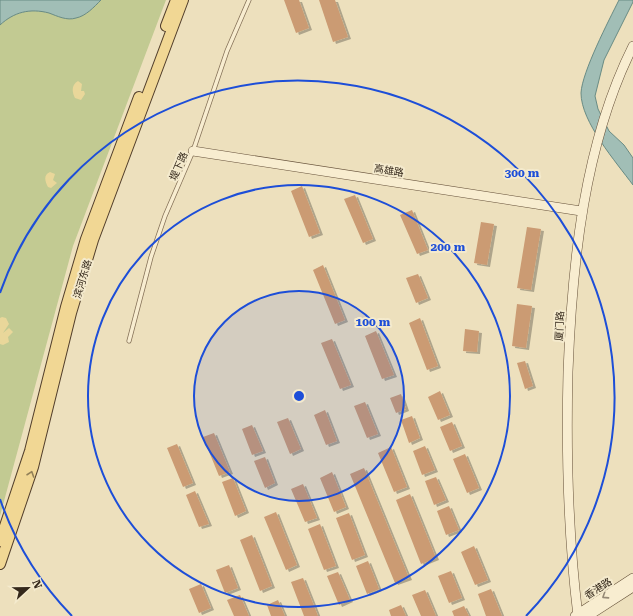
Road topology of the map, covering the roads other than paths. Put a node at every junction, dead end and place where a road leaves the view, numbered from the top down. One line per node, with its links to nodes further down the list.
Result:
1 (176, 0): 8 (main road, 滨河东路)
2 (183, 0): 9 (main road, 滨河东路, one-way to 2)
3 (250, 0): 5 (lane, 堤下路)
4 (633, 46): 6 (street, 厦门路)
5 (193, 151): 6 (street, 高雄路); 7 (lane, 堤下路)
6 (582, 211): 12 (street, 厦门路)
7 (129, 341)
8 (0, 541)
9 (0, 564)
10 (633, 578): 12 (street, 香港路, one-way to 12)
11 (633, 587): 13 (street, 香港路)
12 (577, 615)
13 (588, 616)

